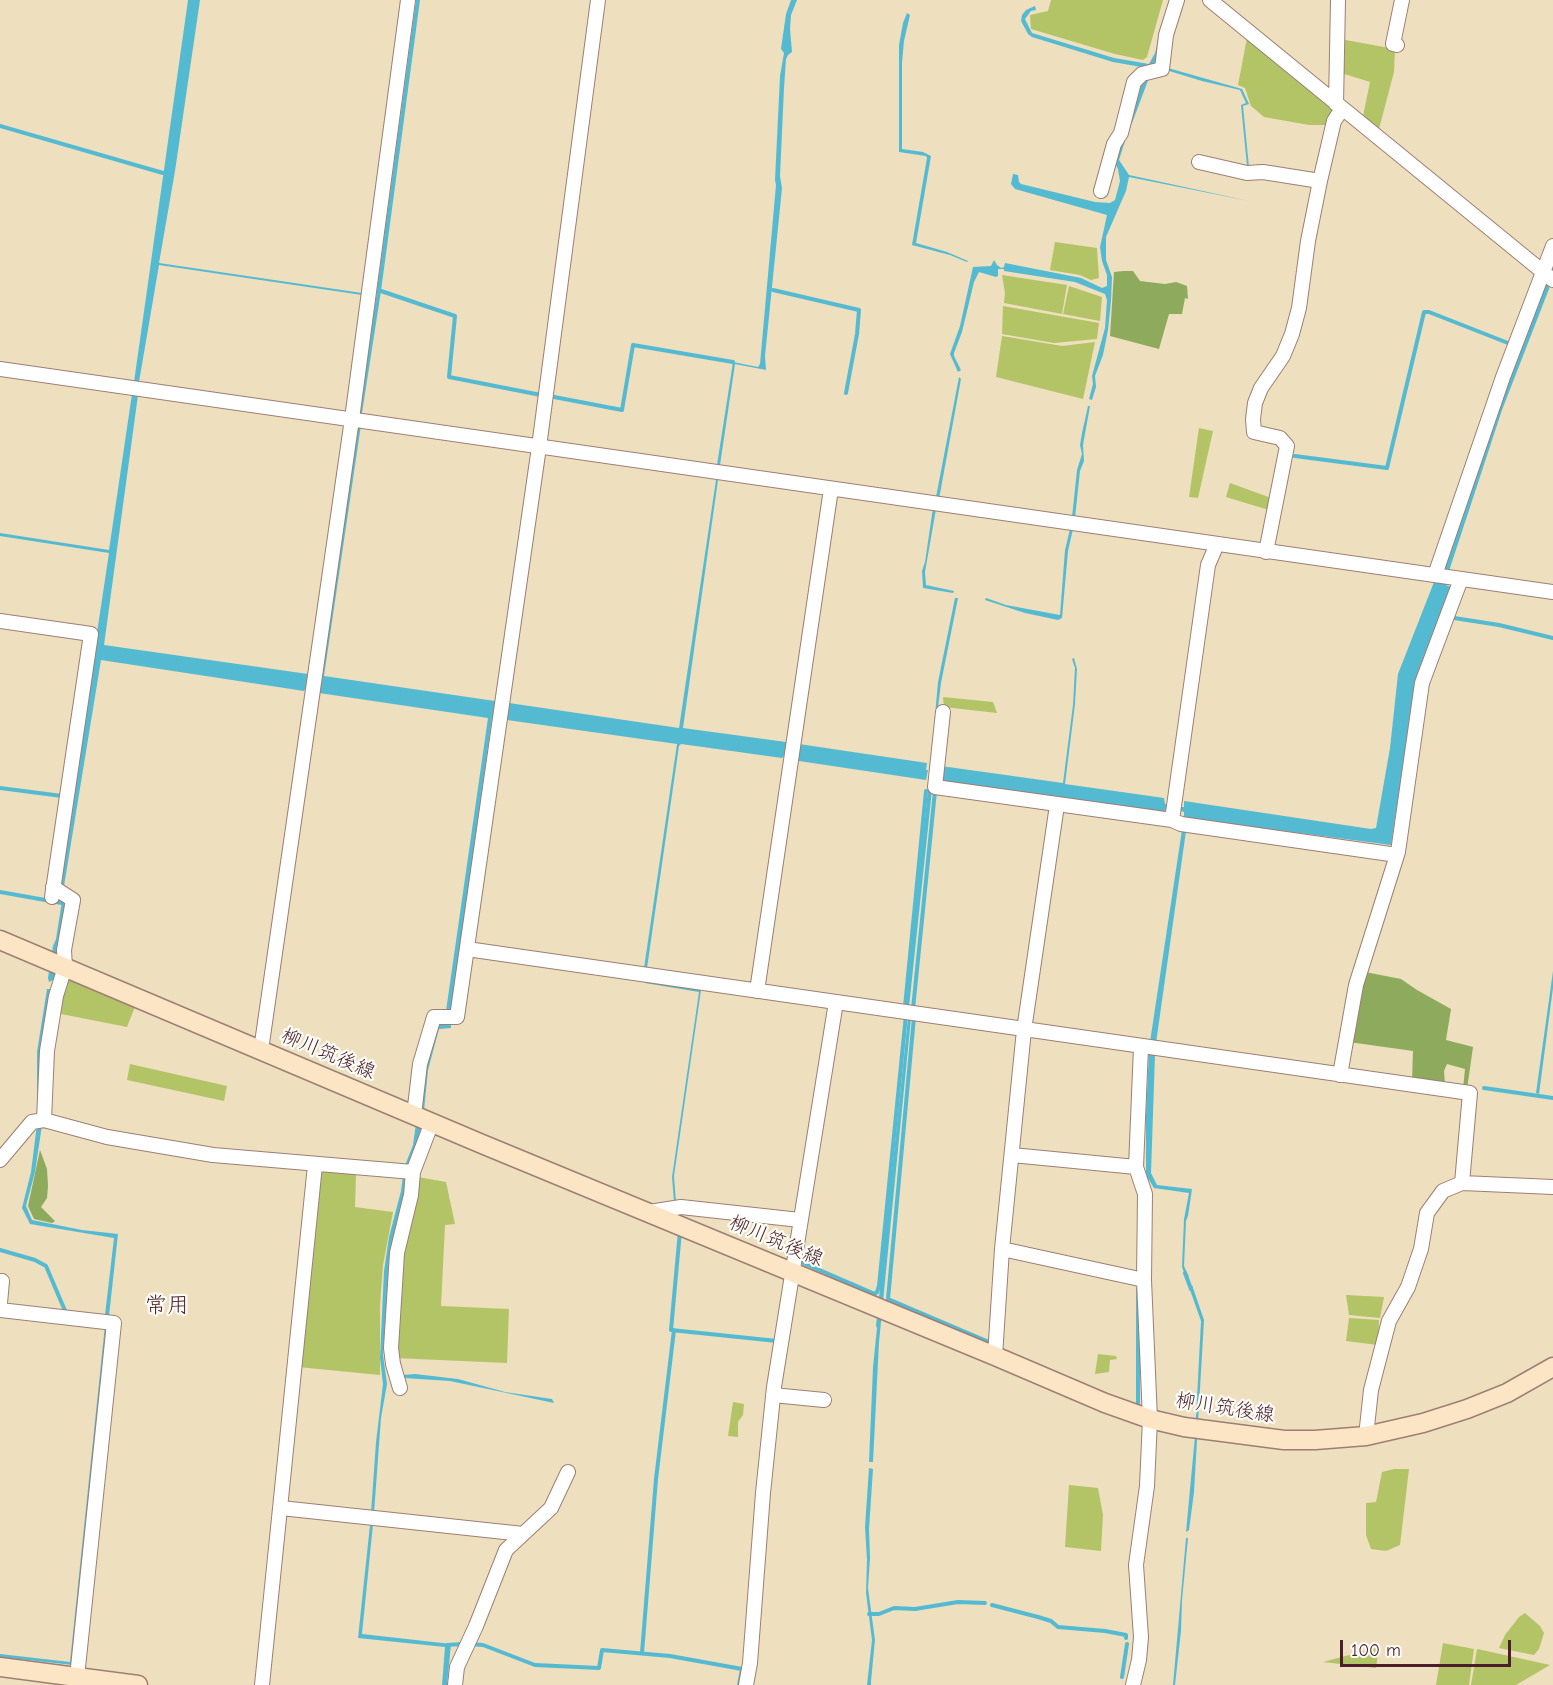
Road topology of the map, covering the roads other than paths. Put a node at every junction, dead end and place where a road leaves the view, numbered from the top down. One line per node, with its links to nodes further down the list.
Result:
1 (408, 0): 15 (street)
2 (598, 0): 16 (street)
3 (1177, 0): 11 (street)
4 (1210, 0): 8 (street)
5 (1338, 0): 8 (street)
6 (1402, 0): 7 (street)
7 (1396, 45)
8 (1339, 107): 10 (street); 13 (street)
9 (1209, 160): 10 (street)
10 (1320, 181): 19 (street)
11 (1101, 191)
12 (1553, 246): 13 (street)
13 (1548, 276): 20 (street)
14 (0, 369): 15 (street)
15 (352, 419): 16 (street); 35 (street)
16 (539, 447): 17 (street); 29 (street)
17 (831, 489): 18 (street); 31 (street)
18 (1217, 544): 19 (street); 26 (street)
19 (1266, 552): 20 (street)
20 (1435, 575): 21 (street)
21 (1461, 579): 22 (street); 27 (street)
22 (1553, 592)
23 (0, 621): 30 (street)
24 (943, 712): 25 (street)
25 (1057, 805): 26 (street); 33 (street)
26 (1172, 820): 27 (street)
27 (1398, 855): 36 (street)
28 (0, 939): 30 (main road, 柳川筑後線)
29 (467, 949): 31 (street); 37 (street)
30 (65, 967): 35 (main road, 柳川筑後線); 38 (street)
31 (757, 991): 32 (street)
32 (836, 1002): 33 (street); 48 (street)
33 (1024, 1030): 34 (street); 40 (street)
34 (1141, 1047): 36 (street); 43 (street)
35 (261, 1050): 37 (main road, 柳川筑後線)
36 (1340, 1075): 45 (street)
37 (414, 1115): 39 (main road, 柳川筑後線)
38 (44, 1120): 41 (street); 42 (street)
39 (432, 1122): 44 (street); 47 (main road, 柳川筑後線)
40 (1012, 1155): 43 (street); 49 (street)
41 (0, 1160)
42 (315, 1165): 44 (street); 63 (street)
43 (1136, 1167): 51 (street)
44 (413, 1173): 57 (street)
45 (1462, 1183): 46 (street); 61 (street)
46 (1553, 1188)
47 (649, 1212): 48 (street); 50 (main road, 柳川筑後線)
48 (800, 1220): 50 (street)
49 (1002, 1249): 51 (street); 55 (street)
50 (792, 1272): 55 (main road, 柳川筑後線); 58 (street)
51 (1144, 1280): 60 (street)
52 (2, 1281): 53 (street)
53 (0, 1303)
54 (0, 1310): 66 (street)
55 (995, 1356): 60 (main road, 柳川筑後線)
56 (1553, 1367): 61 (main road, 柳川筑後線)
57 (400, 1388)
58 (773, 1395): 59 (street); 70 (street)
59 (824, 1400)
60 (1149, 1419): 61 (main road, 柳川筑後線); 71 (street)
61 (1366, 1436)
62 (568, 1472): 64 (street)
63 (281, 1508): 64 (street); 68 (street)
64 (523, 1534): 69 (street)
65 (0, 1667): 66 (main road)
66 (73, 1679): 67 (main road)
67 (138, 1685)
68 (262, 1685)
69 (455, 1685)
70 (746, 1685)
71 (1133, 1685)

